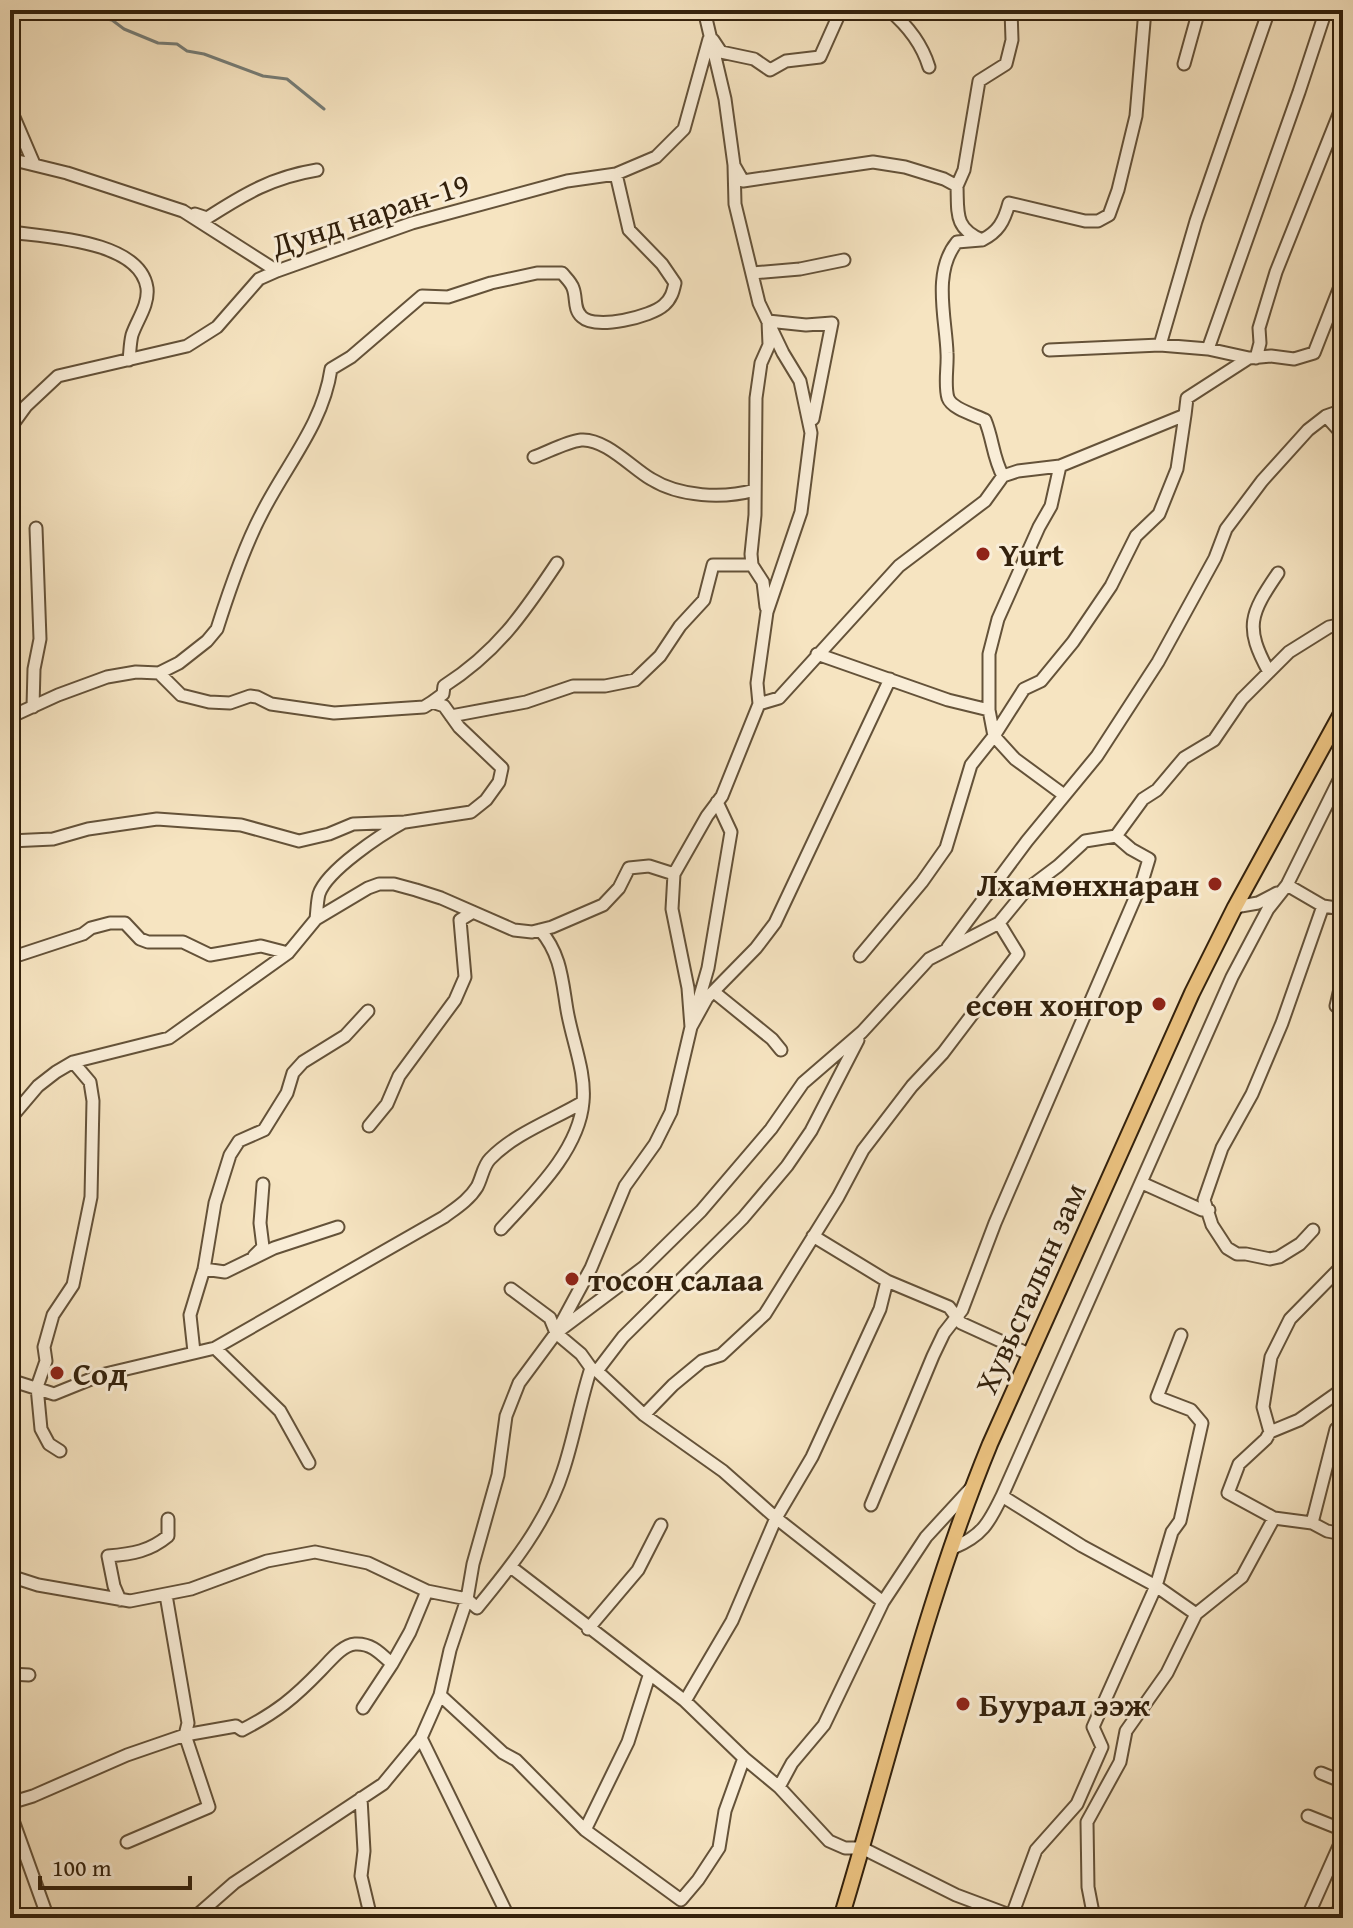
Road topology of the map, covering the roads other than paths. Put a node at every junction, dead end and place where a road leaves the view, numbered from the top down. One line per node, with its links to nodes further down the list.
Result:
1 (704, 10): 9 (street)
2 (841, 10): 9 (street)
3 (889, 10): 11 (street)
4 (1011, 10): 19 (street)
5 (1145, 10): 22 (street)
6 (1199, 10): 10 (street)
7 (1269, 10): 28 (street)
8 (1326, 10): 29 (street)
9 (710, 34): 16 (street); 18 (street, Дунд наран-19)
10 (1184, 64)
11 (929, 67)
12 (1343, 104): 31 (street)
13 (10, 108): 15 (street)
14 (10, 159): 15 (street)
15 (34, 164): 20 (street)
16 (734, 165): 19 (street); 25 (street)
17 (317, 170): 20 (street)
18 (616, 174): 24 (street, Дунд наран-19); 51 (street)
19 (957, 186): 22 (street)
20 (183, 211): 24 (street)
21 (10, 232): 32 (street)
22 (982, 240): 41 (street)
23 (844, 260): 25 (street)
24 (277, 271): 32 (street, Дунд наран-19)
25 (752, 273): 27 (street)
26 (1343, 279): 31 (street)
27 (768, 321): 37 (street); 37 (street); 42 (street)
28 (1160, 345): 29 (street); 30 (street)
29 (1208, 349): 31 (street)
30 (1049, 350)
31 (1252, 358): 34 (street)
32 (129, 360): 36 (street, Дунд наран-19)
33 (1343, 410): 35 (street)
34 (1185, 415): 40 (street); 60 (street)
35 (1326, 416): 38 (street); 62 (street)
36 (10, 428)
37 (811, 433): 47 (street)
38 (1343, 435)
39 (534, 457): 42 (street)
40 (1060, 466): 41 (street); 56 (street)
41 (1003, 476): 49 (street)
42 (755, 490): 45 (street)
43 (36, 528): 55 (street)
44 (557, 563): 53 (street)
45 (752, 565): 47 (street); 58 (street)
46 (1278, 573): 50 (street)
47 (767, 612): 54 (street)
48 (1343, 624): 50 (street)
49 (817, 654): 52 (street); 54 (street)
50 (1269, 672): 65 (street)
51 (159, 673): 53 (street); 55 (street)
52 (890, 679): 56 (street); 81 (street)
53 (432, 702): 58 (street)
54 (759, 704): 63 (street)
55 (33, 707): 59 (street)
56 (989, 710): 60 (street)
57 (1343, 710): 70 (main road, Хувьсгалын зам)
58 (451, 716): 64 (street)
59 (10, 717)
60 (994, 736): 62 (street); 78 (street)
61 (1343, 772): 68 (street)
62 (1064, 795): 76 (street)
63 (717, 802): 67 (street); 84 (street)
64 (405, 822): 66 (street); 73 (street)
65 (1116, 836): 74 (street); 103 (street)
66 (10, 841)
67 (674, 874): 75 (street); 84 (street)
68 (1287, 885): 69 (street); 70 (street); 91 (street)
69 (1323, 906): 71 (street); 93 (street)
70 (1235, 907): 108 (main road, Хувьсгалын зам)
71 (1343, 909)
72 (473, 912): 73 (street); 75 (street); 90 (street)
73 (316, 919): 77 (street)
74 (999, 923): 76 (street); 97 (street)
75 (540, 930): 88 (street)
76 (948, 947): 85 (street)
77 (288, 953): 79 (street); 87 (street)
78 (860, 956)
79 (10, 958)
80 (1343, 976): 82 (street)
81 (714, 992): 84 (street); 86 (street)
82 (1336, 1006)
83 (368, 1011): 100 (street)
84 (691, 1027): 104 (street)
85 (862, 1032): 104 (street); 109 (street)
86 (781, 1050)
87 (73, 1062): 89 (street); 111 (street)
88 (583, 1102): 95 (street); 106 (street)
89 (10, 1119)
90 (369, 1126)
91 (1142, 1183): 93 (street); 119 (street)
92 (263, 1184): 98 (street)
93 (1209, 1210): 96 (street)
94 (338, 1227): 98 (street)
95 (501, 1229)
96 (1313, 1230)
97 (813, 1236): 101 (street); 113 (street)
98 (250, 1259): 100 (street)
99 (1343, 1265): 115 (street)
100 (204, 1269): 107 (street)
101 (887, 1281): 103 (street); 121 (street)
102 (511, 1289): 104 (street)
103 (956, 1317): 108 (street); 120 (street)
104 (556, 1333): 109 (street); 133 (street)
105 (1181, 1335): 130 (street)
106 (215, 1348): 107 (street); 117 (street)
107 (194, 1352): 111 (street)
108 (1031, 1355): 118 (main road, Хувьсгалын зам)
109 (594, 1370): 113 (street); 128 (street)
110 (10, 1380): 111 (street)
111 (37, 1387): 116 (street)
112 (1343, 1389): 115 (street)
113 (644, 1415): 121 (street)
114 (1336, 1429): 124 (street)
115 (1270, 1432): 122 (street)
116 (60, 1451)
117 (309, 1463)
118 (973, 1485): 127 (main road, Хувьсгалын зам); 135 (street)
119 (1002, 1496): 127 (street); 130 (street)
120 (871, 1505)
121 (776, 1518): 135 (street); 143 (street)
122 (1274, 1518): 124 (street); 136 (street)
123 (168, 1519): 134 (street)
124 (1312, 1523): 126 (street)
125 (661, 1525): 137 (street)
126 (1343, 1534)
127 (953, 1548): 159 (main road, Хувьсгалын зам)
128 (511, 1567): 133 (street); 137 (street)
129 (10, 1576): 134 (street)
130 (1156, 1586): 136 (street); 160 (street)
131 (427, 1591): 132 (street); 133 (street); 138 (street)
132 (166, 1595): 134 (street); 145 (street)
133 (467, 1599): 142 (street)
134 (120, 1600)
135 (883, 1602): 150 (street)
136 (1196, 1614): 166 (street)
137 (588, 1629): 141 (street)
138 (392, 1664): 144 (street); 145 (street)
139 (10, 1674): 140 (street)
140 (29, 1675)
141 (649, 1676): 143 (street); 155 (street)
142 (440, 1695): 146 (street); 155 (street)
143 (685, 1701): 147 (street)
144 (363, 1708)
145 (185, 1735): 152 (street); 158 (street)
146 (421, 1738): 151 (street); 164 (street)
147 (744, 1758): 150 (street); 155 (street)
148 (1321, 1773): 149 (street)
149 (1343, 1782)
150 (779, 1787): 159 (street)
151 (361, 1798): 162 (street); 163 (street)
152 (10, 1803)
153 (10, 1812): 161 (street)
154 (1308, 1816): 156 (street)
155 (585, 1830)
156 (1343, 1830)
157 (1343, 1837): 167 (street)
158 (127, 1842)
159 (862, 1848): 160 (street); 165 (main road, Хувьсгалын зам)
160 (1012, 1917)
161 (48, 1918)
162 (194, 1918)
163 (371, 1918)
164 (509, 1918)
165 (841, 1918)
166 (1094, 1918)
167 (1307, 1918)

